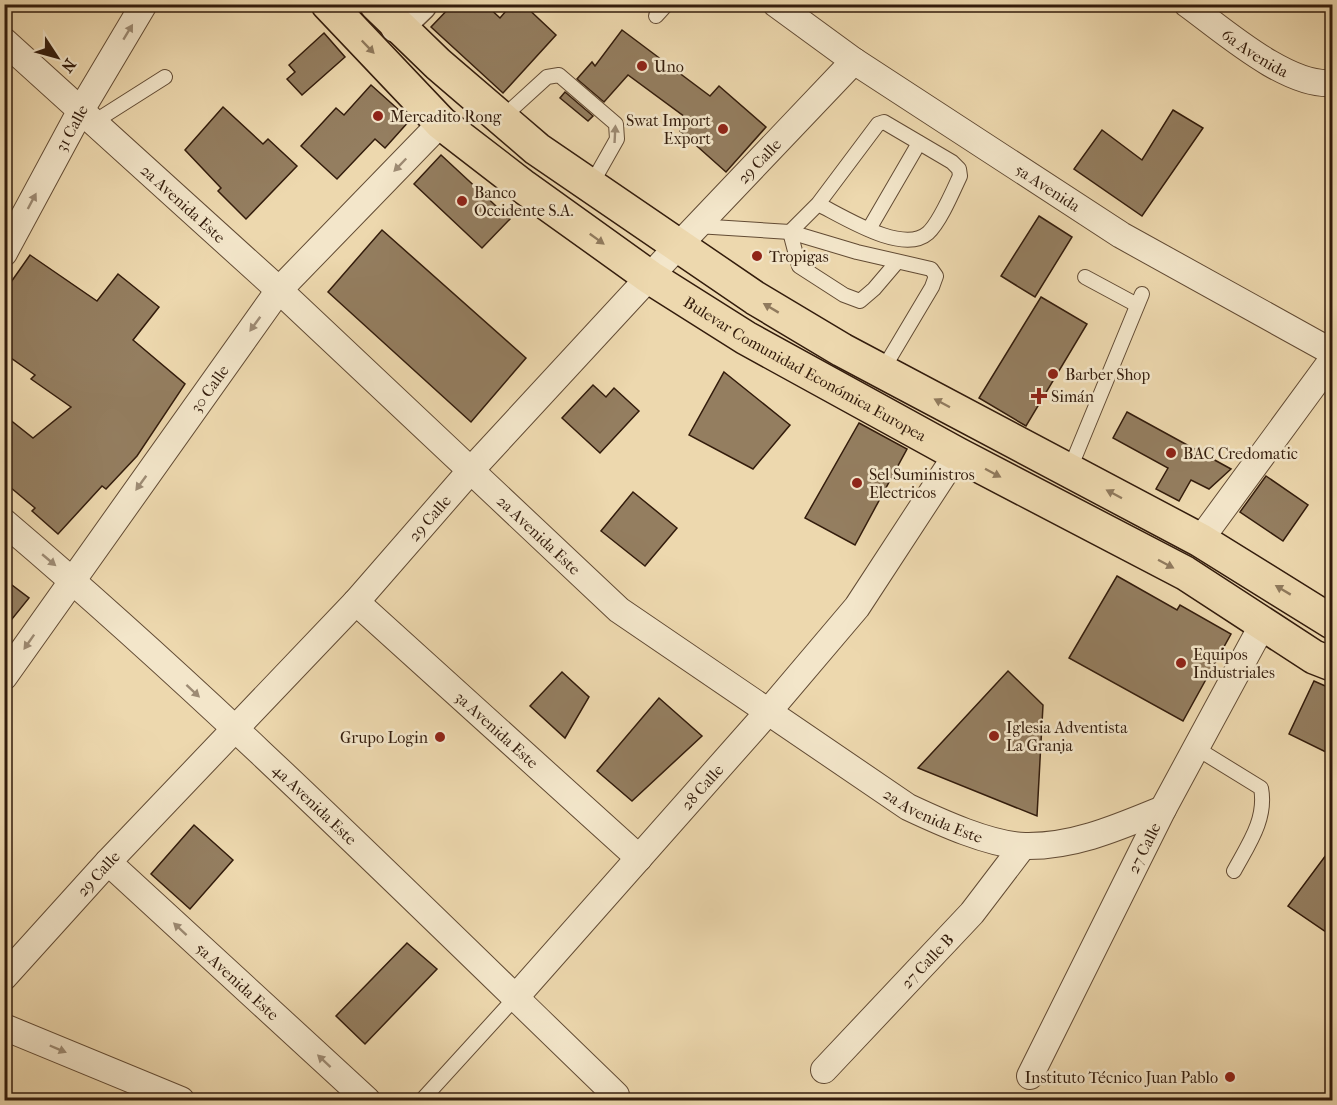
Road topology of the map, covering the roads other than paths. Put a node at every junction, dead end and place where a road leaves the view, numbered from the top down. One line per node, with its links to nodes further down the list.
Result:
1 (144, 4): 12 (street, 31 Calle, one-way to 1)
2 (328, 4): 14 (main road, Bulevar Comunidad Económica Europea, one-way to 14)
3 (667, 4): 7 (lane)
4 (777, 4): 9 (street, 5a Avenida)
5 (1187, 4): 11 (street, 6a Avenida)
6 (398, 12): 13 (main road, Bulevar Comunidad Económica Europea)
7 (656, 16)
8 (4, 41): 12 (street, 2a Avenida Este)
9 (854, 62): 20 (street, 29 Calle); 26 (street, 5a Avenida)
10 (165, 77): 12 (lane)
11 (1332, 83)
12 (88, 116): 21 (street, 31 Calle, one-way to 12); 25 (street, 2a Avenida Este)
13 (502, 118): 16 (main road, Bulevar Comunidad Económica Europea); 16 (lane, one-way to 13)
14 (441, 123): 23 (main road, Bulevar Comunidad Económica Europea, one-way to 23); 25 (street, 30 Calle, one-way to 25)
15 (919, 143): 17 (lane); 18 (lane); 18 (lane)
16 (591, 185): 20 (main road, Bulevar Comunidad Económica Europea)
17 (818, 204): 18 (lane); 19 (lane)
18 (869, 229)
19 (790, 232): 20 (lane); 22 (lane); 22 (lane)
20 (687, 236): 23 (street, 29 Calle); 28 (main road, Bulevar Comunidad Económica Europea, one-way to 20)
21 (4, 253)
22 (897, 262): 28 (lane)
23 (651, 278): 29 (main road, Bulevar Comunidad Económica Europea); 30 (street, 29 Calle)
24 (1085, 278): 31 (lane)
25 (279, 290): 30 (street, 2a Avenida Este); 34 (street, 30 Calle, one-way to 34)
26 (1332, 352)
27 (1332, 360): 33 (street)
28 (882, 371): 31 (main road, Bulevar Comunidad Económica Europea, one-way to 28)
29 (957, 454): 37 (main road, Bulevar Comunidad Económica Europea, one-way to 37); 40 (street, 28 Calle)
30 (471, 470): 35 (street, 29 Calle); 40 (street, 2a Avenida Este)
31 (1069, 471): 33 (main road, Bulevar Comunidad Económica Europea, one-way to 31)
32 (4, 522): 34 (street, 4a Avenida Este, one-way to 34)
33 (1200, 540): 36 (main road, Bulevar Comunidad Económica Europea, one-way to 33)
34 (72, 579): 39 (street, 30 Calle, one-way to 39); 41 (street, 4a Avenida Este, one-way to 41)
35 (356, 602): 41 (street, 29 Calle); 45 (street, 3a Avenida Este)
36 (1332, 622)
37 (1263, 624): 38 (main road, Bulevar Comunidad Económica Europea); 42 (street, 27 Calle)
38 (1332, 664)
39 (4, 677)
40 (768, 712): 44 (street, 2a Avenida Este); 45 (street, 28 Calle)
41 (235, 730): 46 (street, 29 Calle); 49 (street, 4a Avenida Este)
42 (1196, 748): 43 (street, 27 Calle); 47 (lane)
43 (1163, 809): 44 (street, 2a Avenida Este); 52 (street, 27 Calle)
44 (1023, 846): 51 (street, 27 Calle B)
45 (639, 858): 49 (street, 28 Calle)
46 (108, 862): 48 (street, 29 Calle); 56 (street, 5a Avenida Este, one-way to 46)
47 (1234, 872)
48 (4, 977)
49 (515, 998): 53 (street, 4a Avenida Este); 54 (lane, 28 Calle)
50 (4, 1027): 55 (street, one-way to 55)
51 (824, 1070)
52 (1030, 1076)
53 (616, 1095)
54 (422, 1100)
55 (181, 1101)
56 (367, 1101)

